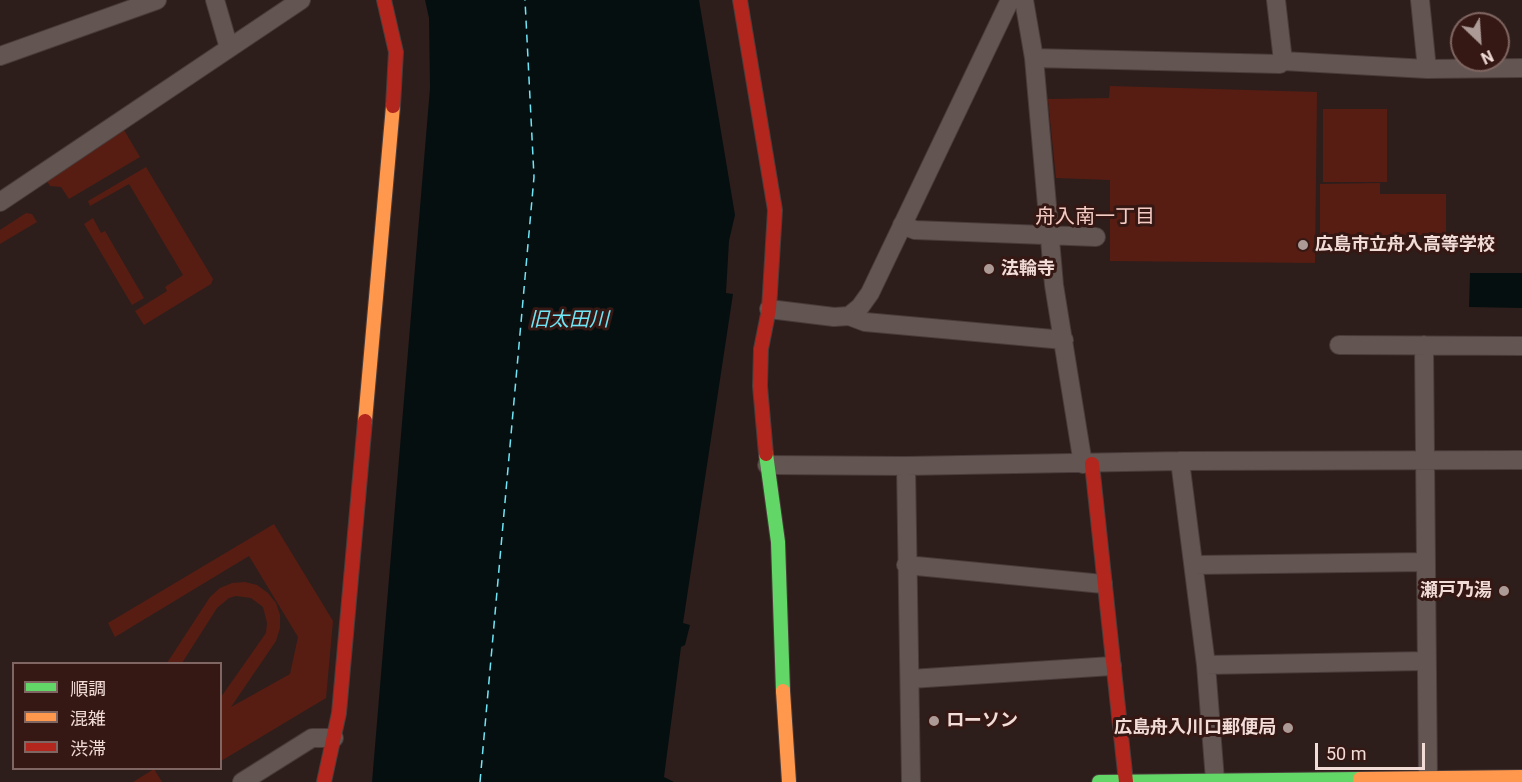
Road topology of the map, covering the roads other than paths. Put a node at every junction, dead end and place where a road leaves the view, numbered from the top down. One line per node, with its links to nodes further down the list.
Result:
1 (156, 0): 11 (street)
2 (215, 0): 10 (street)
3 (302, 0): 10 (street)
4 (384, 0): 40 (street)
5 (740, 0): 20 (street)
6 (1010, 0): 17 (street)
7 (1024, 0): 12 (street)
8 (1276, 0): 13 (street)
9 (1420, 0): 15 (street)
10 (229, 48): 16 (street)
11 (0, 56)
12 (1034, 58): 13 (street); 18 (street)
13 (1283, 61): 15 (street)
14 (1522, 68): 15 (street)
15 (1427, 69)
16 (0, 202)
17 (902, 225): 18 (street); 21 (street)
18 (1051, 236): 19 (street); 22 (street)
19 (1096, 237)
20 (769, 309): 21 (street); 30 (street)
21 (849, 316): 22 (street)
22 (1064, 340): 29 (street)
23 (1340, 345): 24 (street)
24 (1424, 345): 25 (street); 28 (street)
25 (1522, 346)
26 (1522, 460): 28 (street)
27 (1180, 461): 28 (street); 29 (street); 34 (street)
28 (1426, 461): 32 (street)
29 (1087, 464): 31 (street); 35 (street)
30 (767, 465): 31 (street); 47 (street)
31 (906, 466): 33 (street)
32 (1425, 562): 34 (street); 36 (street)
33 (906, 566): 35 (street); 39 (street)
34 (1194, 566): 37 (street)
35 (1103, 584): 38 (street)
36 (1426, 661): 37 (street); 43 (street)
37 (1206, 665): 42 (street)
38 (1112, 666): 39 (street); 44 (street)
39 (910, 679): 48 (street)
40 (334, 738): 45 (street); 46 (street)
41 (1522, 777): 43 (street)
42 (1215, 780): 43 (street); 44 (street)
43 (1428, 780)
44 (1126, 781): 49 (street)
45 (242, 782)
46 (324, 782)
47 (789, 782)
48 (911, 782)
49 (1099, 782)

